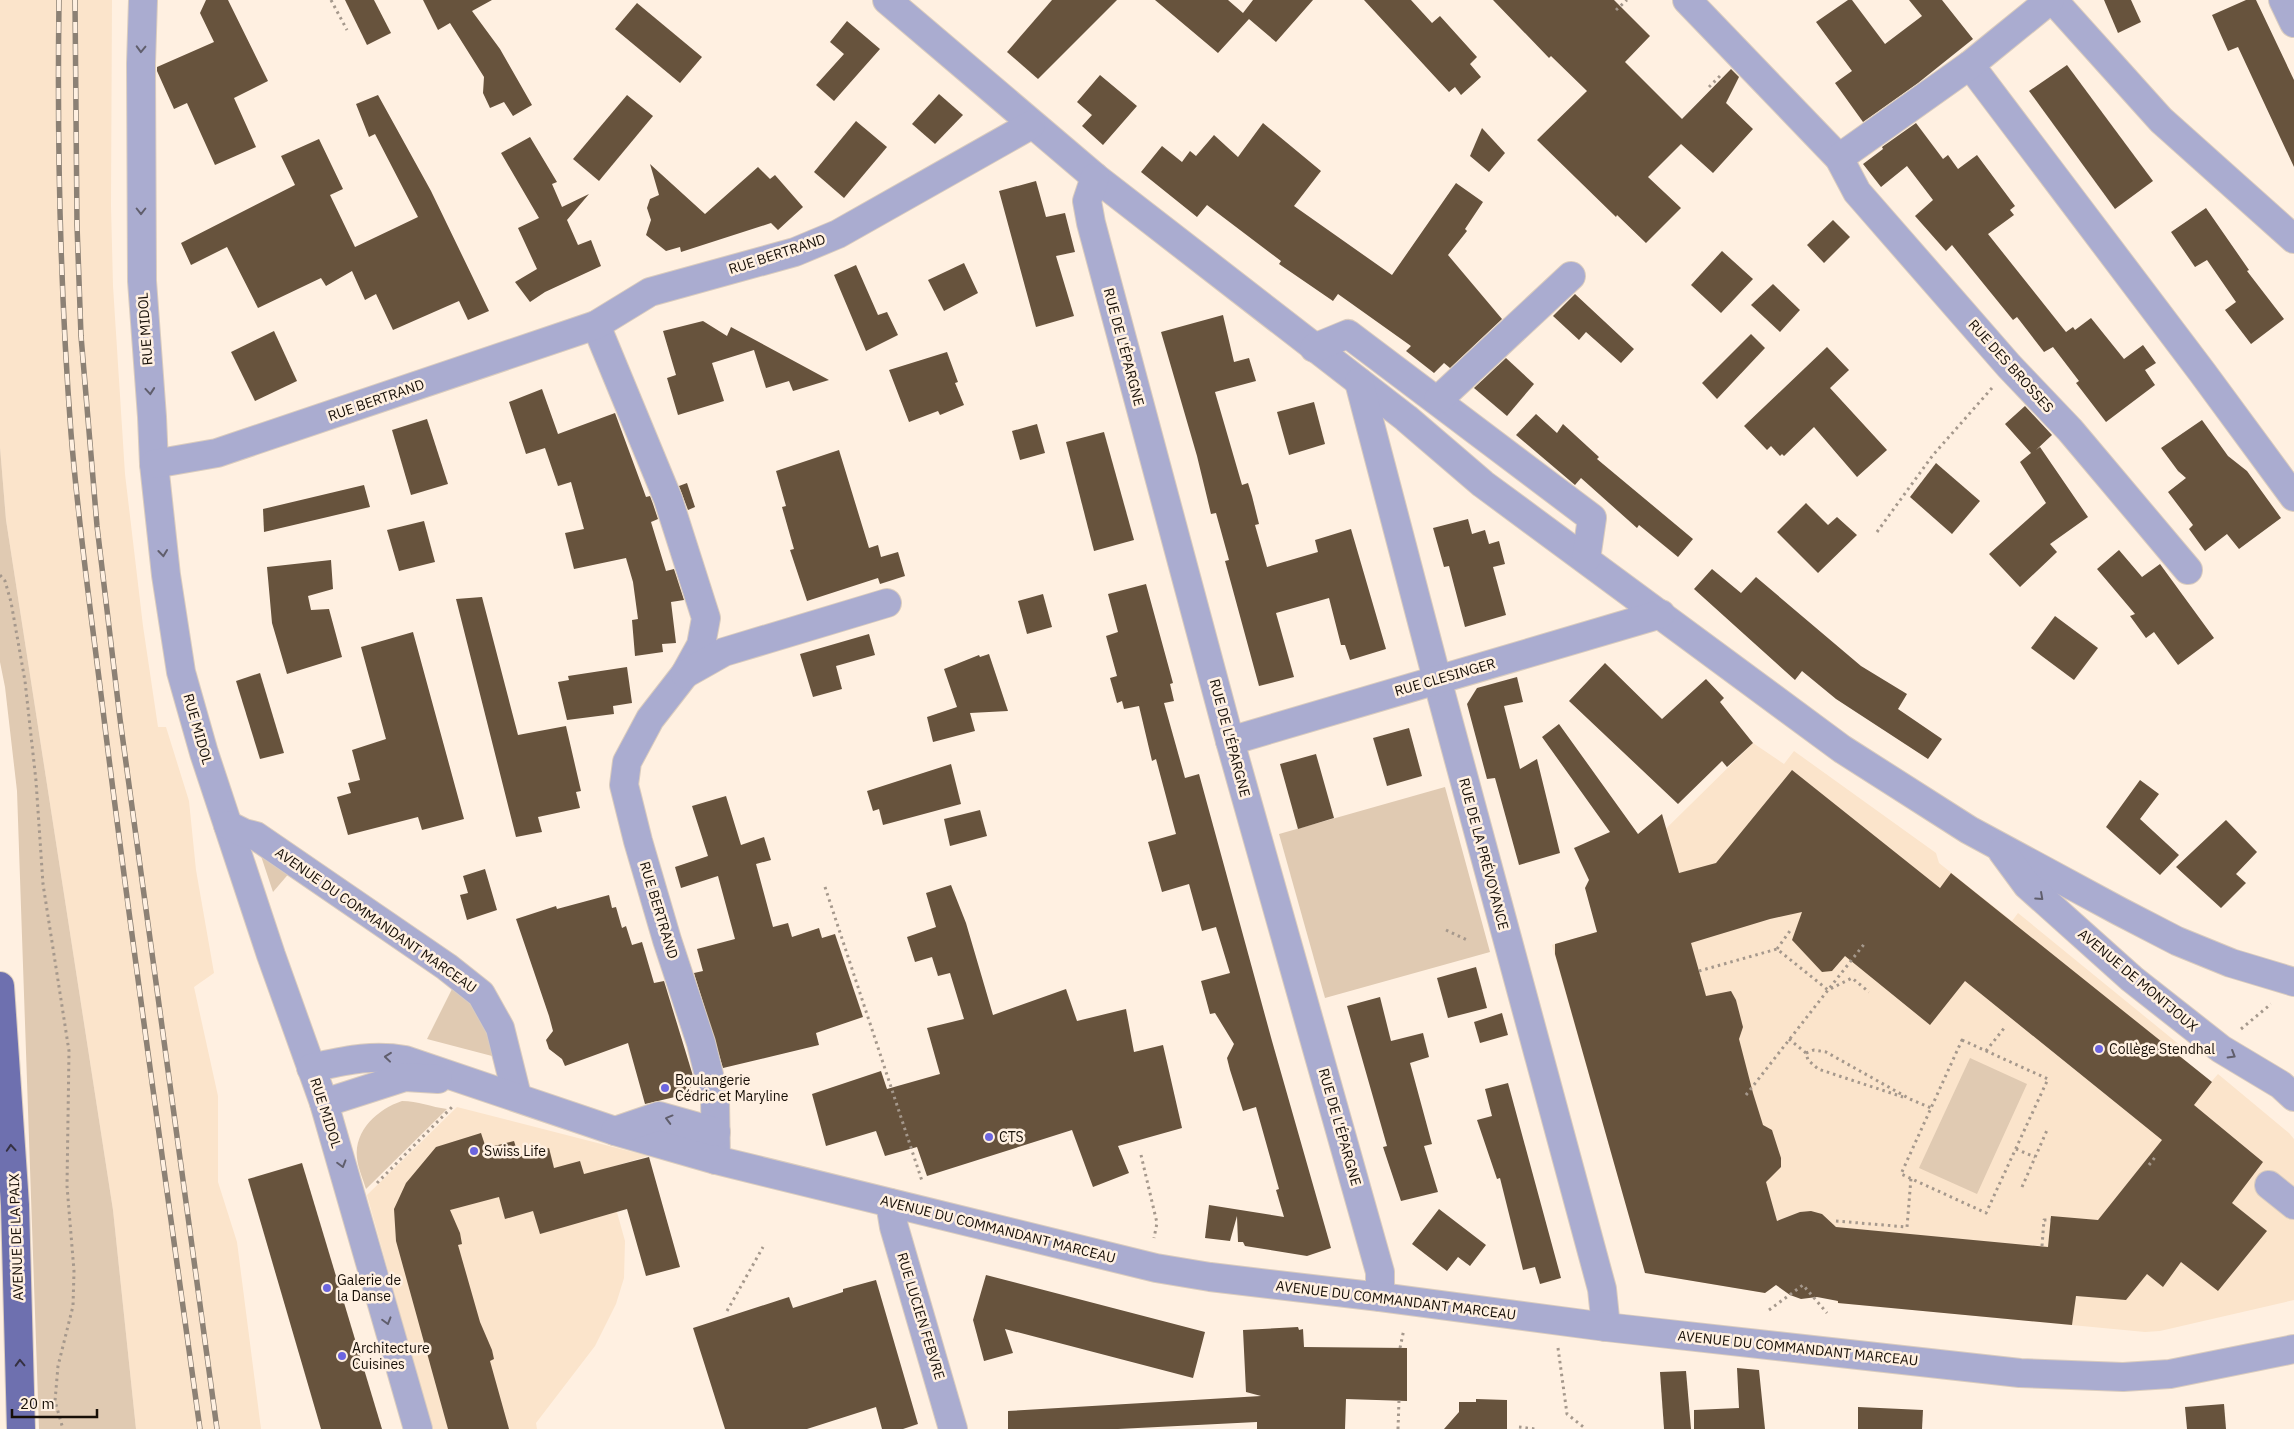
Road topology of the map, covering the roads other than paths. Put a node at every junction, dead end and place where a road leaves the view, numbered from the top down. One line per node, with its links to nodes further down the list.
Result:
1 (143, 0): 17 (street, RUE MIDOL, one-way to 17)
2 (887, 0): 8 (street)
3 (1687, 0): 9 (street, RUE DES BROSSES)
4 (2052, 0): 7 (street); 11 (street)
5 (2283, 0): 6 (street)
6 (2294, 23)
7 (1970, 66): 9 (street); 18 (street)
8 (1031, 125): 10 (street); 13 (street, RUE BERTRAND)
9 (1838, 158): 20 (street, RUE DES BROSSES)
10 (1095, 177): 14 (street); 25 (street, RUE DE L'ÉPARGNE)
11 (2294, 239)
12 (1571, 276): 16 (street)
13 (596, 325): 17 (street, RUE BERTRAND); 23 (street, RUE BERTRAND)
14 (1314, 348): 15 (street); 16 (street)
15 (1359, 382): 19 (street); 24 (street, RUE DE LA PRÉVOYANCE)
16 (1438, 400): 19 (street)
17 (154, 464): 26 (street, RUE MIDOL, one-way to 26)
18 (2294, 497)
19 (1586, 559): 22 (street)
20 (2188, 570)
21 (887, 603): 23 (street, RUE BERTRAND)
22 (1661, 614): 24 (street, RUE CLESINGER); 27 (street)
23 (686, 674): 36 (street, RUE BERTRAND)
24 (1437, 679): 25 (street, RUE CLESINGER); 42 (street, RUE DE LA PRÉVOYANCE)
25 (1230, 741): 41 (street, RUE DE L'ÉPARGNE)
26 (228, 825): 30 (street, RUE MIDOL); 32 (street, AVENUE DU COMMANDANT MARCEAU)
27 (1998, 846): 29 (street); 33 (street, AVENUE DE MONTJOUX, one-way to 33)
28 (0, 986): 44 (main road, AVENUE DE LA PAIX, one-way to 28)
29 (2286, 990)
30 (311, 1068): 31 (street, AVENUE DU COMMANDANT MARCEAU, one-way to 30); 34 (street, RUE MIDOL)
31 (468, 1080): 32 (street, AVENUE DU COMMANDANT MARCEAU); 34 (street, AVENUE DU COMMANDANT MARCEAU)
32 (517, 1096): 35 (street, AVENUE DU COMMANDANT MARCEAU)
33 (2294, 1097)
34 (324, 1103): 45 (street, RUE MIDOL, one-way to 45)
35 (615, 1131): 36 (street, one-way to 35); 37 (street, AVENUE DU COMMANDANT MARCEAU)
36 (716, 1132): 37 (street, RUE BERTRAND)
37 (716, 1160): 39 (street, AVENUE DU COMMANDANT MARCEAU)
38 (2269, 1185): 40 (street)
39 (890, 1203): 41 (street, AVENUE DU COMMANDANT MARCEAU); 46 (street, RUE LUCIEN FEBVRE)
40 (2294, 1205)
41 (1380, 1297): 42 (street, AVENUE DU COMMANDANT MARCEAU)
42 (1606, 1327): 43 (street, AVENUE DU COMMANDANT MARCEAU)
43 (2294, 1349)
44 (22, 1429)
45 (418, 1429)
46 (954, 1429)

